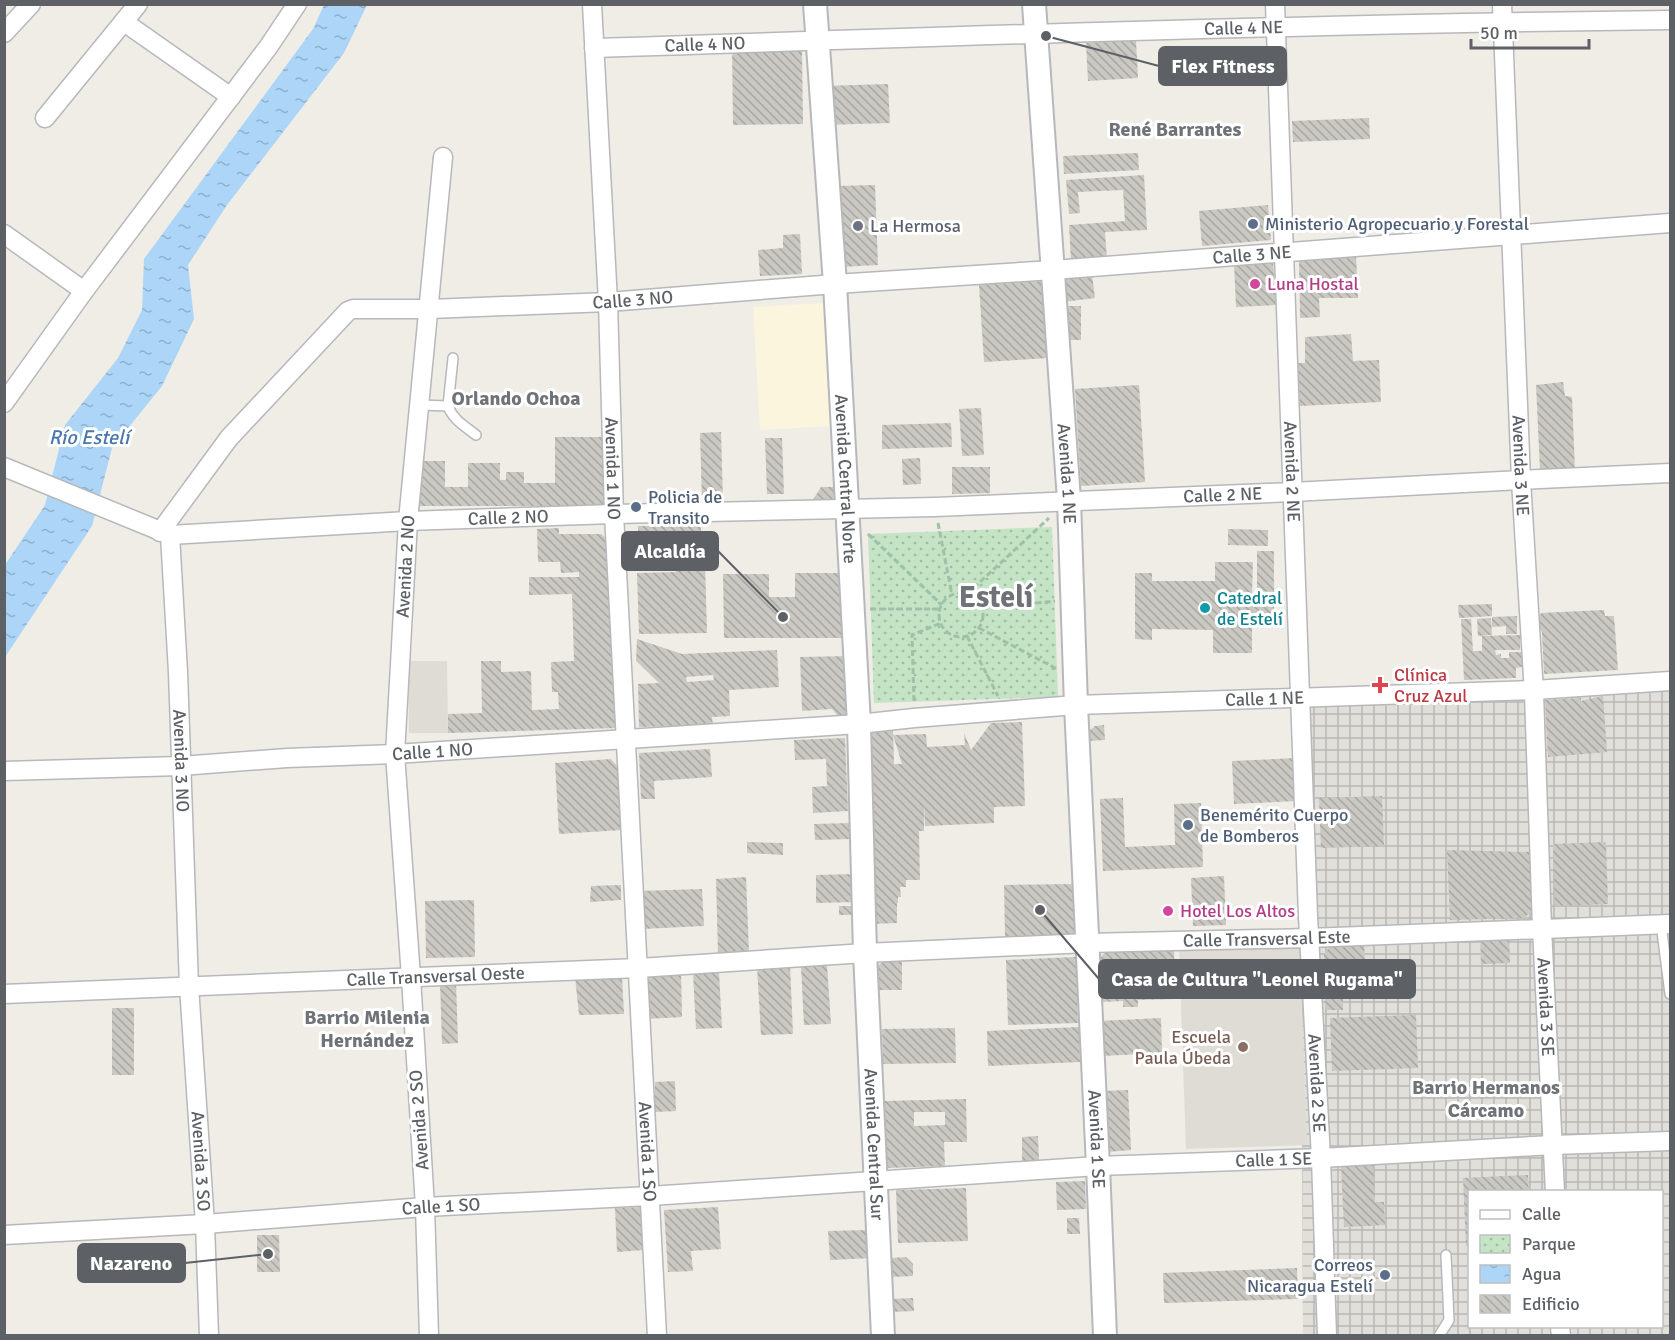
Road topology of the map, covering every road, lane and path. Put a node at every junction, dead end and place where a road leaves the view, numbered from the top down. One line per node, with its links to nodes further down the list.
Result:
1 (32, 4): 12 (street)
2 (138, 4): 10 (street)
3 (297, 4): 16 (street)
4 (592, 4): 15 (street, Avenida 1 NO)
5 (815, 4): 14 (street, Avenida Central Norte)
6 (1034, 4): 13 (street, Avenida 1 NE)
7 (1275, 4): 11 (street, Avenida 2 NE)
8 (1502, 13): 9 (street, Calle 4 NE); 11 (street, Calle 4 NE); 21 (street, Avenida 3 NE)
9 (1671, 20)
10 (124, 22): 16 (street); 17 (street)
11 (1276, 28): 13 (street, Calle 4 NE); 22 (street, Avenida 2 NE)
12 (4, 33)
13 (1036, 34): 14 (street, Calle 4 NE); 23 (street, Avenida 1 NE)
14 (817, 40): 15 (street, Calle 4 NO); 24 (street, Avenida Central Norte)
15 (594, 48): 26 (street, Avenida 1 NO)
16 (231, 97): 25 (street)
17 (45, 118)
18 (443, 157): 27 (street, Avenida 2 NO)
19 (1671, 223): 21 (street, Calle 3 NE)
20 (4, 234): 25 (street)
21 (1511, 234): 22 (street, Calle 3 NE); 35 (street, Avenida 3 NE)
22 (1284, 252): 23 (street, Calle 3 NE); 36 (street, Avenida 2 NE)
23 (1053, 270): 24 (street, Calle 3 NE); 37 (street, Avenida 1 NE)
24 (835, 284): 26 (street, Calle 3 NO); 39 (street, Avenida Central Norte)
25 (84, 291): 29 (street)
26 (608, 302): 27 (street, Calle 3 NO); 40 (street, Avenida 1 NO)
27 (430, 309): 30 (street, Avenida 2 NO); 42 (street, Calle 3 NO)
28 (453, 358): 31 (lane)
29 (4, 403)
30 (420, 405): 31 (lane); 41 (street, Avenida 2 NO)
31 (448, 406): 32 (lane)
32 (476, 435)
33 (7, 468): 42 (street)
34 (1671, 474): 35 (street, Calle 2 NE)
35 (1521, 480): 36 (street, Calle 2 NE); 55 (street, Avenida 3 NE)
36 (1293, 492): 37 (street, Calle 2 NE); 56 (street, Avenida 2 NE)
37 (1068, 501): 38 (street, Calle 2 NE); 44 (path); 46 (street, Avenida 1 NE)
38 (935, 507): 39 (street, Calle 2 NE); 45 (path)
39 (847, 509): 40 (street, Calle 2 NO); 43 (street, Avenida Central Norte)
40 (614, 514): 41 (street, Calle 2 NO); 61 (street, Avenida 1 NO)
41 (408, 521): 42 (street, Calle 2 NO); 62 (street, Avenida 2 NO)
42 (165, 533): 63 (street, Avenida 3 NO)
43 (849, 533): 47 (path); 48 (street, Avenida Central Norte)
44 (967, 594): 45 (path); 49 (path)
45 (952, 595): 47 (path)
46 (1073, 599): 49 (path); 53 (street, Avenida 1 NE)
47 (941, 607): 48 (path); 50 (path)
48 (852, 609): 60 (street, Avenida Central Norte)
49 (982, 609): 51 (path)
50 (941, 623): 52 (path); 59 (path)
51 (979, 628): 52 (path); 53 (path)
52 (967, 636): 58 (path)
53 (1075, 679): 57 (street, Avenida 1 NE)
54 (1671, 681): 55 (street, Calle 1 NE)
55 (1534, 690): 56 (street, Calle 1 NE); 66 (street, Avenida 3 NE)
56 (1300, 699): 57 (street, Calle 1 NE); 67 (street, Avenida 2 NE)
57 (1076, 705): 58 (street, Calle 1 NE); 68 (street, Avenida 1 NE)
58 (1006, 711): 59 (street, Calle 1 NE)
59 (914, 718): 60 (street, Calle 1 NE)
60 (859, 724): 61 (street, Calle 1 NO); 69 (street, Avenida Central Norte)
61 (626, 739): 62 (street, Calle 1 NO); 70 (street, Avenida 1 NO)
62 (395, 754): 63 (street, Calle 1 NO); 71 (street, Avenida 2 NO)
63 (181, 766): 64 (street, Calle 1 NO); 72 (street, Avenida 3 NO)
64 (4, 771)
65 (1666, 924): 66 (street, Calle Transversal Este); 74 (lane)
66 (1542, 928): 67 (street, Calle Transversal Este); 76 (street, Avenida 3 SE)
67 (1309, 938): 68 (street, Calle Transversal Este); 77 (street, Avenida 2 SE)
68 (1087, 943): 69 (street, Calle Transversal Este); 78 (street, Avenida 1 SE)
69 (865, 953): 70 (street, Calle Transversal Oeste); 79 (street, Avenida Central Sur)
70 (639, 968): 71 (street, Calle Transversal Oeste); 81 (street, Avenida 1 SO)
71 (411, 977): 72 (street, Calle Transversal Oeste); 82 (street, Avenida 2 SO)
72 (189, 986): 73 (street, Calle Transversal Oeste); 83 (street, Avenida 3 SO)
73 (4, 994)
74 (1671, 994)
75 (1671, 1140): 76 (street, Calle 1 SE)
76 (1553, 1145): 77 (street, Calle 1 SE); 80 (street, Avenida 3 SE)
77 (1321, 1158): 78 (street, Calle 1 SE); 91 (street, Avenida 2 SE)
78 (1098, 1166): 79 (street, Calle 1 SE); 90 (street, Avenida 1 SE)
79 (877, 1181): 81 (street, Calle 1 SO); 89 (street, Avenida Central Sur)
80 (1555, 1190)
81 (650, 1196): 82 (street, Calle 1 SO); 88 (street, Avenida 1 SO)
82 (425, 1207): 83 (street, Calle 1 SO); 87 (street, Avenida 2 SO)
83 (205, 1224): 84 (street, Calle 1 SO); 86 (street, Avenida 3 SO)
84 (4, 1235)
85 (1446, 1255): 92 (lane)
86 (209, 1335)
87 (429, 1335)
88 (657, 1335)
89 (883, 1335)
90 (1105, 1335)
91 (1327, 1335)
92 (1439, 1335)

